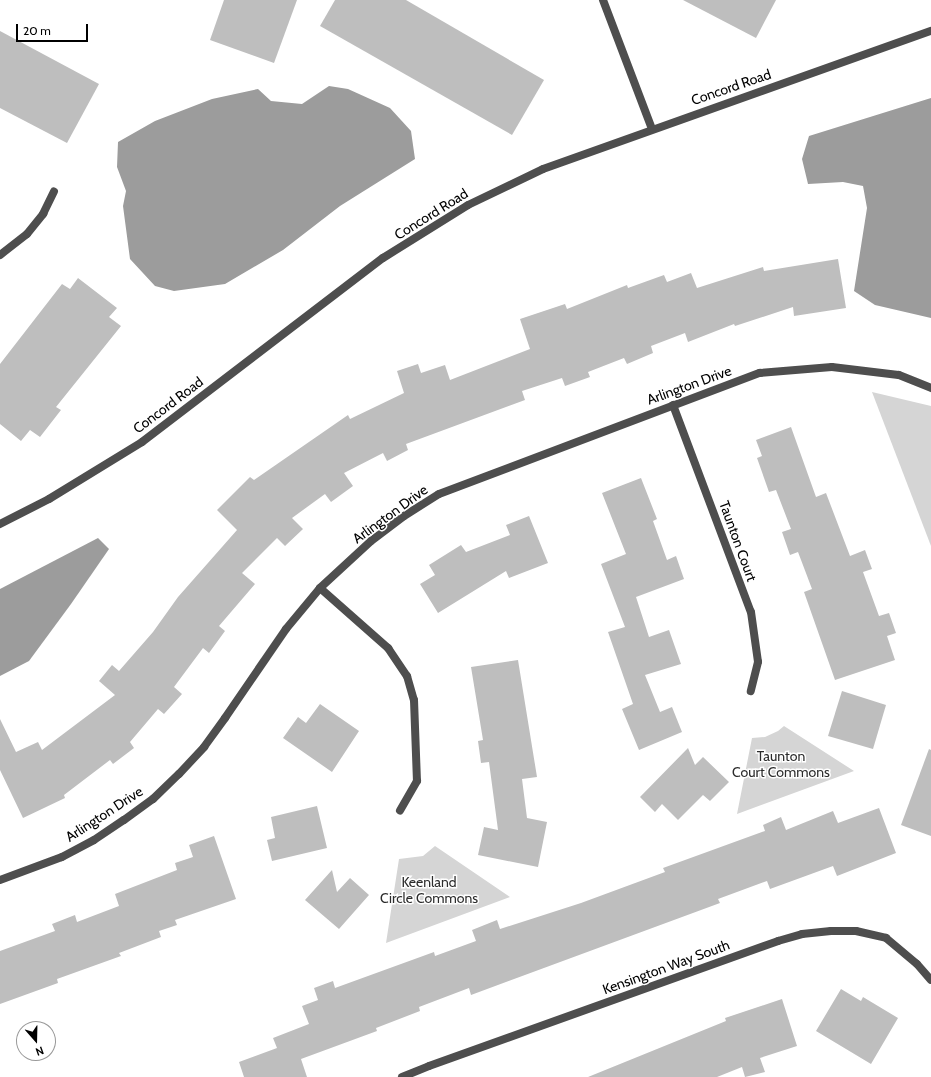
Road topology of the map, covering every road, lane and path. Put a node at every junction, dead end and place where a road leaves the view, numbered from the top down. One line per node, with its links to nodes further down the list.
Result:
1 (603, 0): 3 (street)
2 (931, 31): 3 (street, Concord Road)
3 (652, 129): 8 (street, Concord Road)
4 (54, 191): 5 (street)
5 (0, 255)
6 (931, 388): 7 (street, Arlington Drive)
7 (673, 405): 9 (street, Arlington Drive); 10 (street, Taunton Court)
8 (0, 524)
9 (320, 588): 11 (street); 12 (street, Arlington Drive)
10 (751, 691)
11 (400, 812)
12 (0, 880)
13 (931, 980): 14 (street, Kensington Way South)
14 (402, 1077)

